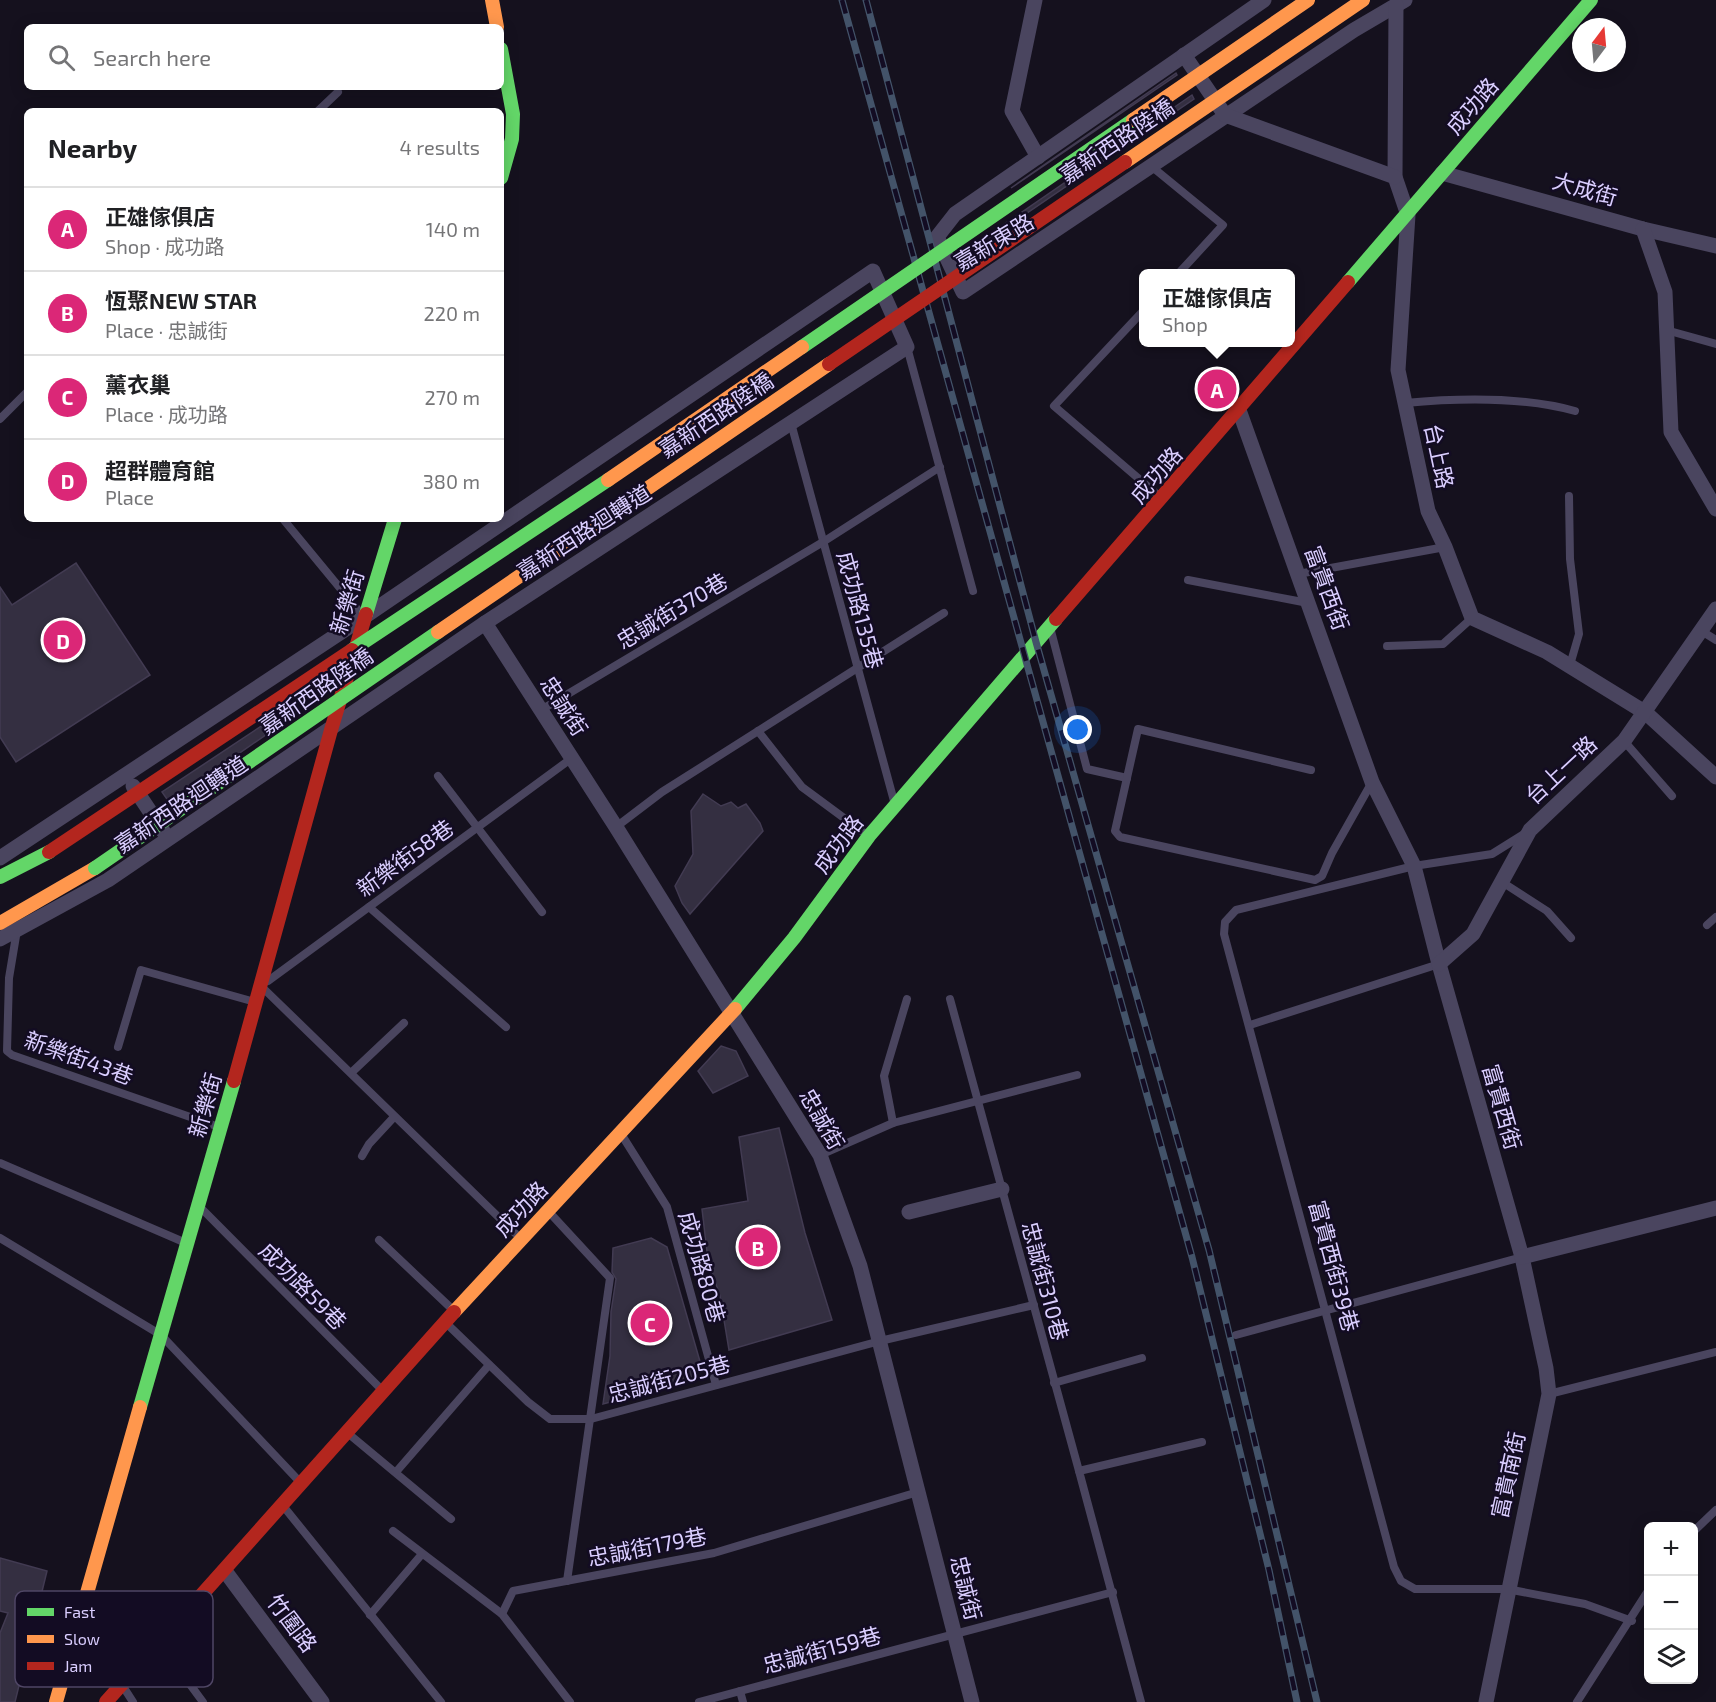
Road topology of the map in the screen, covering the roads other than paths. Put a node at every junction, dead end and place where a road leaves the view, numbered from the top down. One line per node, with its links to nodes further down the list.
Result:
1 (492, 0): 8 (street)
2 (1035, 0): 14 (street)
3 (1264, 0): 9 (street, 嘉新東路)
4 (1308, 0): 81 (street, 嘉新西路陸橋, bridge)
5 (1363, 0): 86 (street, 嘉新西路陸橋, bridge)
6 (1591, 0): 17 (street, 成功路)
7 (1401, 3): 13 (street, 嘉新東路); 18 (street, 台上路)
8 (496, 24)
9 (1184, 56): 13 (street); 14 (street, 嘉新東路)
10 (504, 65): 16 (street)
11 (338, 92): 12 (lane)
12 (321, 108)
13 (1225, 115): 15 (street, 嘉新東路); 18 (street)
14 (1038, 157): 15 (street, 嘉新東路)
15 (1151, 166): 22 (lane)
16 (504, 167)
17 (1442, 173): 19 (street, 成功路); 20 (street, 大成街)
18 (1395, 177): 19 (street, 台上路)
19 (1408, 215): 26 (street, 成功路); 30 (street, 台上路)
20 (1643, 229): 21 (street, 大成街); 24 (street)
21 (1716, 246)
22 (1182, 269)
23 (1139, 314): 37 (lane)
24 (1666, 330): 25 (lane); 38 (street)
25 (1716, 344)
26 (1295, 345)
27 (907, 347): 34 (street, 嘉新西路迴轉道); 35 (lane); 41 (street)
28 (1294, 347): 31 (street, 成功路)
29 (24, 395): 33 (lane)
30 (1405, 403): 32 (lane); 44 (street, 台上路)
31 (1239, 410): 37 (street, 成功路); 45 (street, 富貴西街)
32 (1575, 411)
33 (0, 418)
34 (791, 423): 43 (lane, 成功路135巷); 53 (street, 嘉新西路迴轉道)
35 (940, 467): 43 (lane, 忠誠街370巷); 47 (lane)
36 (1569, 496): 58 (lane)
37 (1163, 499): 54 (street, 成功路)
38 (1716, 509)
39 (285, 522): 51 (lane)
40 (395, 522): 51 (street, 新樂街)
41 (504, 522)
42 (504, 522): 51 (street)
43 (823, 542): 59 (lane, 成功路135巷); 60 (lane, 忠誠街370巷)
44 (1445, 547): 45 (lane); 52 (street, 台上路)
45 (1298, 574): 48 (street, 富貴西街)
46 (1188, 580): 48 (lane)
47 (974, 591)
48 (1308, 603): 71 (street, 富貴西街)
49 (1716, 609): 55 (street, 台上一路)
50 (944, 613): 59 (lane)
51 (364, 617): 62 (street, 新樂街); 67 (street)
52 (1472, 618): 57 (lane); 58 (street)
53 (485, 623): 60 (street, 忠誠街); 62 (street, 嘉新西路迴轉道)
54 (1050, 626): 70 (lane); 73 (street, 成功路)
55 (1700, 630): 56 (lane); 61 (street, 台上一路)
56 (1716, 640)
57 (1387, 646)
58 (1570, 665): 61 (street)
59 (858, 670): 63 (lane); 73 (lane, 成功路135巷)
60 (540, 711): 65 (street, 忠誠街)
61 (1646, 713): 64 (street, 台上一路); 69 (street)
62 (331, 730): 78 (street, 嘉新西路迴轉道); 92 (street, 新樂街)
63 (758, 731): 75 (lane); 77 (lane)
64 (1624, 741): 72 (lane); 76 (street, 台上一路)
65 (572, 758): 74 (lane, 新樂街58巷); 75 (street, 忠誠街)
66 (1311, 770): 70 (lane)
67 (127, 776): 78 (street); 79 (street)
68 (438, 776): 74 (lane)
69 (1716, 777)
70 (1126, 778): 71 (lane)
71 (1372, 782): 80 (street, 富貴西街)
72 (1672, 796)
73 (895, 806): 77 (street, 成功路)
74 (477, 827): 83 (lane, 新樂街58巷); 84 (lane)
75 (616, 827): 96 (street, 忠誠街)
76 (1530, 830): 80 (lane, 富貴西街39巷); 82 (street, 台上一路)
77 (869, 837): 96 (street, 成功路)
78 (168, 839): 88 (street, 嘉新西路迴轉道)
79 (0, 858)
80 (1414, 866): 91 (street, 富貴西街); 98 (lane, 富貴西街39巷)
81 (0, 877)
82 (1503, 882): 89 (lane); 91 (street, 台上一路)
83 (369, 907): 92 (lane, 新樂街58巷); 99 (lane)
84 (542, 912)
85 (1716, 917): 87 (lane)
86 (0, 923)
87 (1707, 926)
88 (17, 930): 90 (street, 嘉新西路迴轉道); 106 (lane, 新樂街43巷)
89 (1571, 938)
90 (0, 939)
91 (1439, 964): 98 (lane); 120 (street, 富貴西街)
92 (261, 986): 95 (street, 新樂街); 101 (lane)
93 (907, 999): 105 (lane)
94 (950, 999): 103 (lane, 忠誠街310巷)
95 (256, 1003): 100 (lane); 106 (street, 新樂街)
96 (732, 1013): 107 (street, 成功路); 108 (street, 忠誠街)
97 (404, 1023): 101 (lane)
98 (1251, 1025): 122 (lane, 富貴西街39巷)
99 (506, 1027)
100 (118, 1047)
101 (351, 1073): 104 (lane)
102 (1077, 1075): 103 (lane)
103 (977, 1099): 105 (lane); 111 (lane, 忠誠街310巷)
104 (394, 1117): 109 (lane); 117 (lane)
105 (893, 1123): 108 (lane)
106 (220, 1127): 112 (street, 新樂街)
107 (621, 1133): 114 (street, 成功路); 131 (lane, 成功路80巷)
108 (819, 1155): 126 (street, 忠誠街)
109 (362, 1156)
110 (0, 1163): 119 (lane)
111 (1002, 1189): 115 (street); 121 (lane, 忠誠街310巷)
112 (198, 1205): 119 (street, 新樂街); 132 (lane, 成功路59巷)
113 (1716, 1208): 120 (street)
114 (548, 1211): 117 (street, 成功路); 134 (lane)
115 (909, 1212)
116 (0, 1238): 124 (lane)
117 (521, 1239): 123 (street, 成功路)
118 (379, 1240): 123 (lane)
119 (187, 1244): 124 (street, 新樂街)
120 (1522, 1257): 122 (lane); 133 (street, 富貴南街)
121 (1034, 1305): 126 (lane, 忠誠街205巷); 130 (lane, 忠誠街310巷)
122 (1327, 1310): 125 (lane); 149 (lane, 富貴西街39巷)
123 (450, 1317): 129 (lane); 132 (street, 成功路)
124 (161, 1335): 139 (lane); 150 (street, 新樂街)
125 (1236, 1335)
126 (880, 1341): 131 (lane, 忠誠街205巷); 140 (street, 忠誠街)
127 (1716, 1352): 133 (lane)
128 (1142, 1359): 130 (lane)
129 (489, 1365): 134 (lane); 138 (lane)
130 (1054, 1383): 137 (lane, 忠誠街310巷)
131 (716, 1385): 134 (lane, 忠誠街205巷)
132 (383, 1392): 135 (street, 成功路)
133 (1548, 1394): 149 (street, 富貴南街)
134 (591, 1419): 148 (lane, 忠誠街205巷)
135 (346, 1432): 138 (lane); 139 (street, 成功路)
136 (1202, 1442): 137 (lane)
137 (1079, 1471): 152 (lane, 忠誠街310巷)
138 (396, 1472): 143 (lane)
139 (300, 1482): 141 (street, 成功路)
140 (918, 1492): 148 (lane, 忠誠街179巷); 157 (street, 忠誠街)
141 (281, 1503): 147 (street, 成功路); 155 (lane)
142 (1716, 1510): 144 (lane)
143 (452, 1519)
144 (1698, 1527)
145 (393, 1531): 146 (lane)
146 (422, 1554): 154 (lane); 155 (lane)
147 (225, 1571): 151 (street, 成功路); 167 (street, 竹圍路)
148 (567, 1581): 154 (lane, 忠誠街179巷)
149 (1507, 1589): 156 (lane, 富貴西街39巷); 174 (street, 富貴南街)
150 (88, 1591)
151 (206, 1591)
152 (1113, 1592): 157 (lane, 忠誠街159巷); 173 (lane, 忠誠街310巷)
153 (1644, 1599): 156 (lane)
154 (502, 1614): 169 (lane)
155 (370, 1615): 168 (lane)
156 (1632, 1621): 175 (lane)
157 (954, 1633): 162 (lane, 忠誠街159巷); 172 (street, 忠誠街)
158 (60, 1687): 163 (street, 新樂街)
159 (118, 1687): 164 (street, 成功路)
160 (123, 1687): 165 (lane)
161 (192, 1687): 166 (lane)
162 (740, 1691): 170 (lane, 忠誠街159巷); 171 (lane)
163 (56, 1702)
164 (106, 1702)
165 (133, 1702)
166 (203, 1702)
167 (322, 1702)
168 (441, 1702)
169 (570, 1702)
170 (699, 1702)
171 (743, 1702)
172 (972, 1702)
173 (1141, 1702)
174 (1486, 1702)
175 (1577, 1702)

